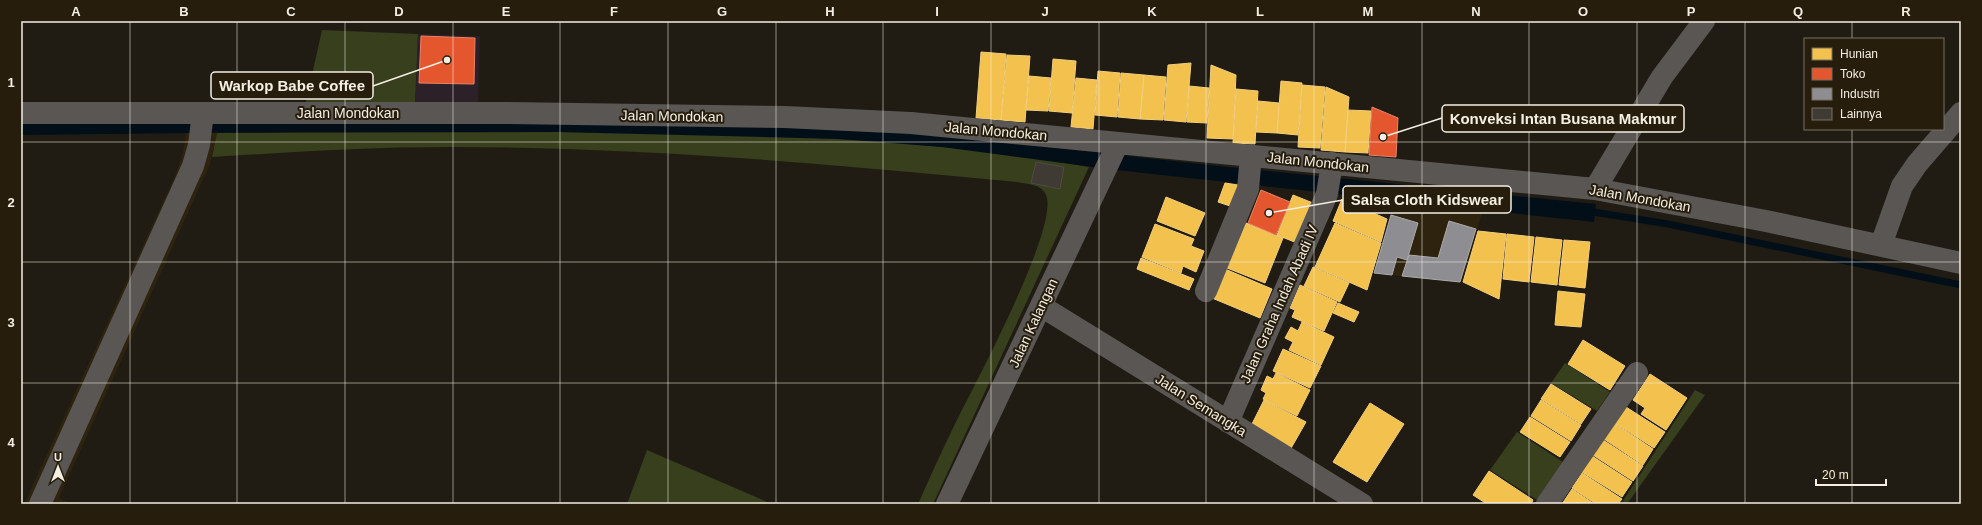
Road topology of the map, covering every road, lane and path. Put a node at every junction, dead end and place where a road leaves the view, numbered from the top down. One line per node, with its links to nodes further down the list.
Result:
1 (1704, 21): 8 (street)
2 (21, 113): 4 (street, Jalan Mondokan)
3 (1961, 114): 9 (street)
4 (202, 123): 5 (street, Jalan Mondokan); 15 (street)
5 (1116, 148): 6 (street, Jalan Mondokan); 12 (street, Jalan Kalangan)
6 (1250, 170): 7 (street, Jalan Mondokan); 11 (street)
7 (1330, 177): 8 (street, Jalan Mondokan); 14 (street, Jalan Graha Indah Abadi IV)
8 (1595, 189): 9 (street, Jalan Mondokan)
9 (1881, 245): 10 (street, Jalan Mondokan)
10 (1961, 263)
11 (1206, 291)
12 (1041, 306): 14 (street, Jalan Semangka); 16 (street, Jalan Kalangan)
13 (1637, 373): 18 (street)
14 (1228, 422): 17 (street, Jalan Semangka)
15 (40, 504)
16 (947, 504)
17 (1362, 504)
18 (1547, 504)

